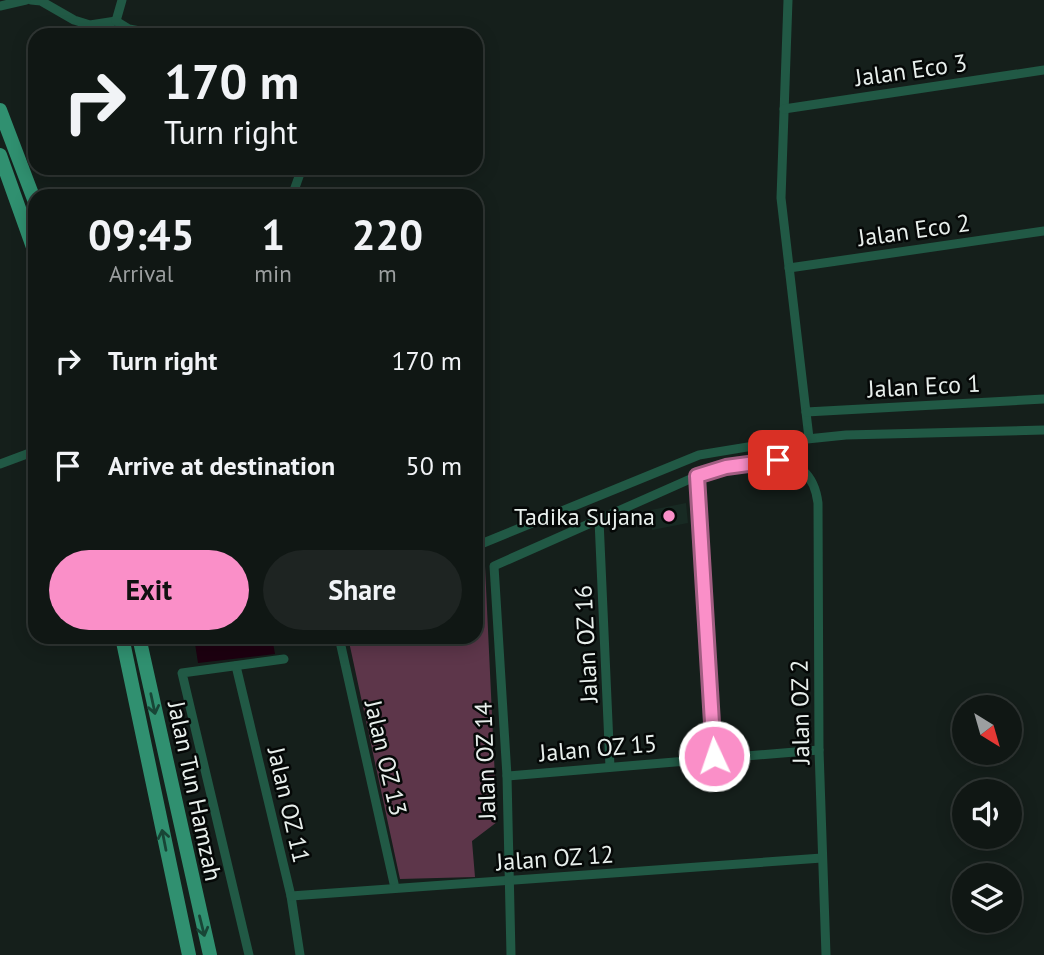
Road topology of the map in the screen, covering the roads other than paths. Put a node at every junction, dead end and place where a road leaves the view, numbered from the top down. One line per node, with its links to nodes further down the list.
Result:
1 (29, 0): 4 (street); 5 (street)
2 (122, 0): 5 (street)
3 (788, 0): 9 (street)
4 (0, 6)
5 (116, 21): 6 (street)
6 (126, 28)
7 (1044, 70): 9 (street, Jalan Eco 3)
8 (0, 107): 12 (main road)
9 (784, 109): 16 (street)
10 (0, 155): 14 (main road)
11 (0, 171): 15 (main road)
12 (30, 189)
13 (1044, 231): 16 (street, Jalan Eco 2)
14 (28, 232)
15 (28, 235)
16 (789, 268): 18 (street)
17 (1044, 399): 18 (street, Jalan Eco 1)
18 (806, 412): 20 (street)
19 (1044, 430): 20 (street)
20 (809, 438): 25 (street)
21 (28, 454): 22 (street)
22 (0, 464)
23 (697, 476): 24 (street); 31 (street, Jalan OZ 2); 32 (street)
24 (599, 520): 33 (street, Jalan OZ 16); 34 (street, Jalan OZ 14)
25 (483, 543)
26 (123, 644): 39 (main road, Jalan Tun Hamzah, one-way to 26)
27 (141, 644): 40 (main road, Jalan Tun Hamzah, one-way to 40)
28 (341, 644): 37 (street, Jalan OZ 13)
29 (284, 659): 30 (street)
30 (236, 666): 38 (street, Jalan OZ 11); 41 (street)
31 (819, 750): 32 (street, Jalan OZ 15); 35 (street, Jalan OZ 2)
32 (714, 756): 33 (street, Jalan OZ 15)
33 (610, 767): 34 (street, Jalan OZ 15)
34 (507, 776): 36 (street, Jalan OZ 14)
35 (822, 858): 36 (street, Jalan OZ 12); 44 (street, Jalan OZ 2)
36 (508, 880): 37 (street, Jalan OZ 12); 43 (street, Jalan OZ 14)
37 (395, 888): 38 (street, Jalan OZ 12)
38 (291, 896): 42 (street, Jalan OZ 11)
39 (189, 955)
40 (210, 955)
41 (249, 955)
42 (300, 955)
43 (510, 955)
44 (826, 955)

